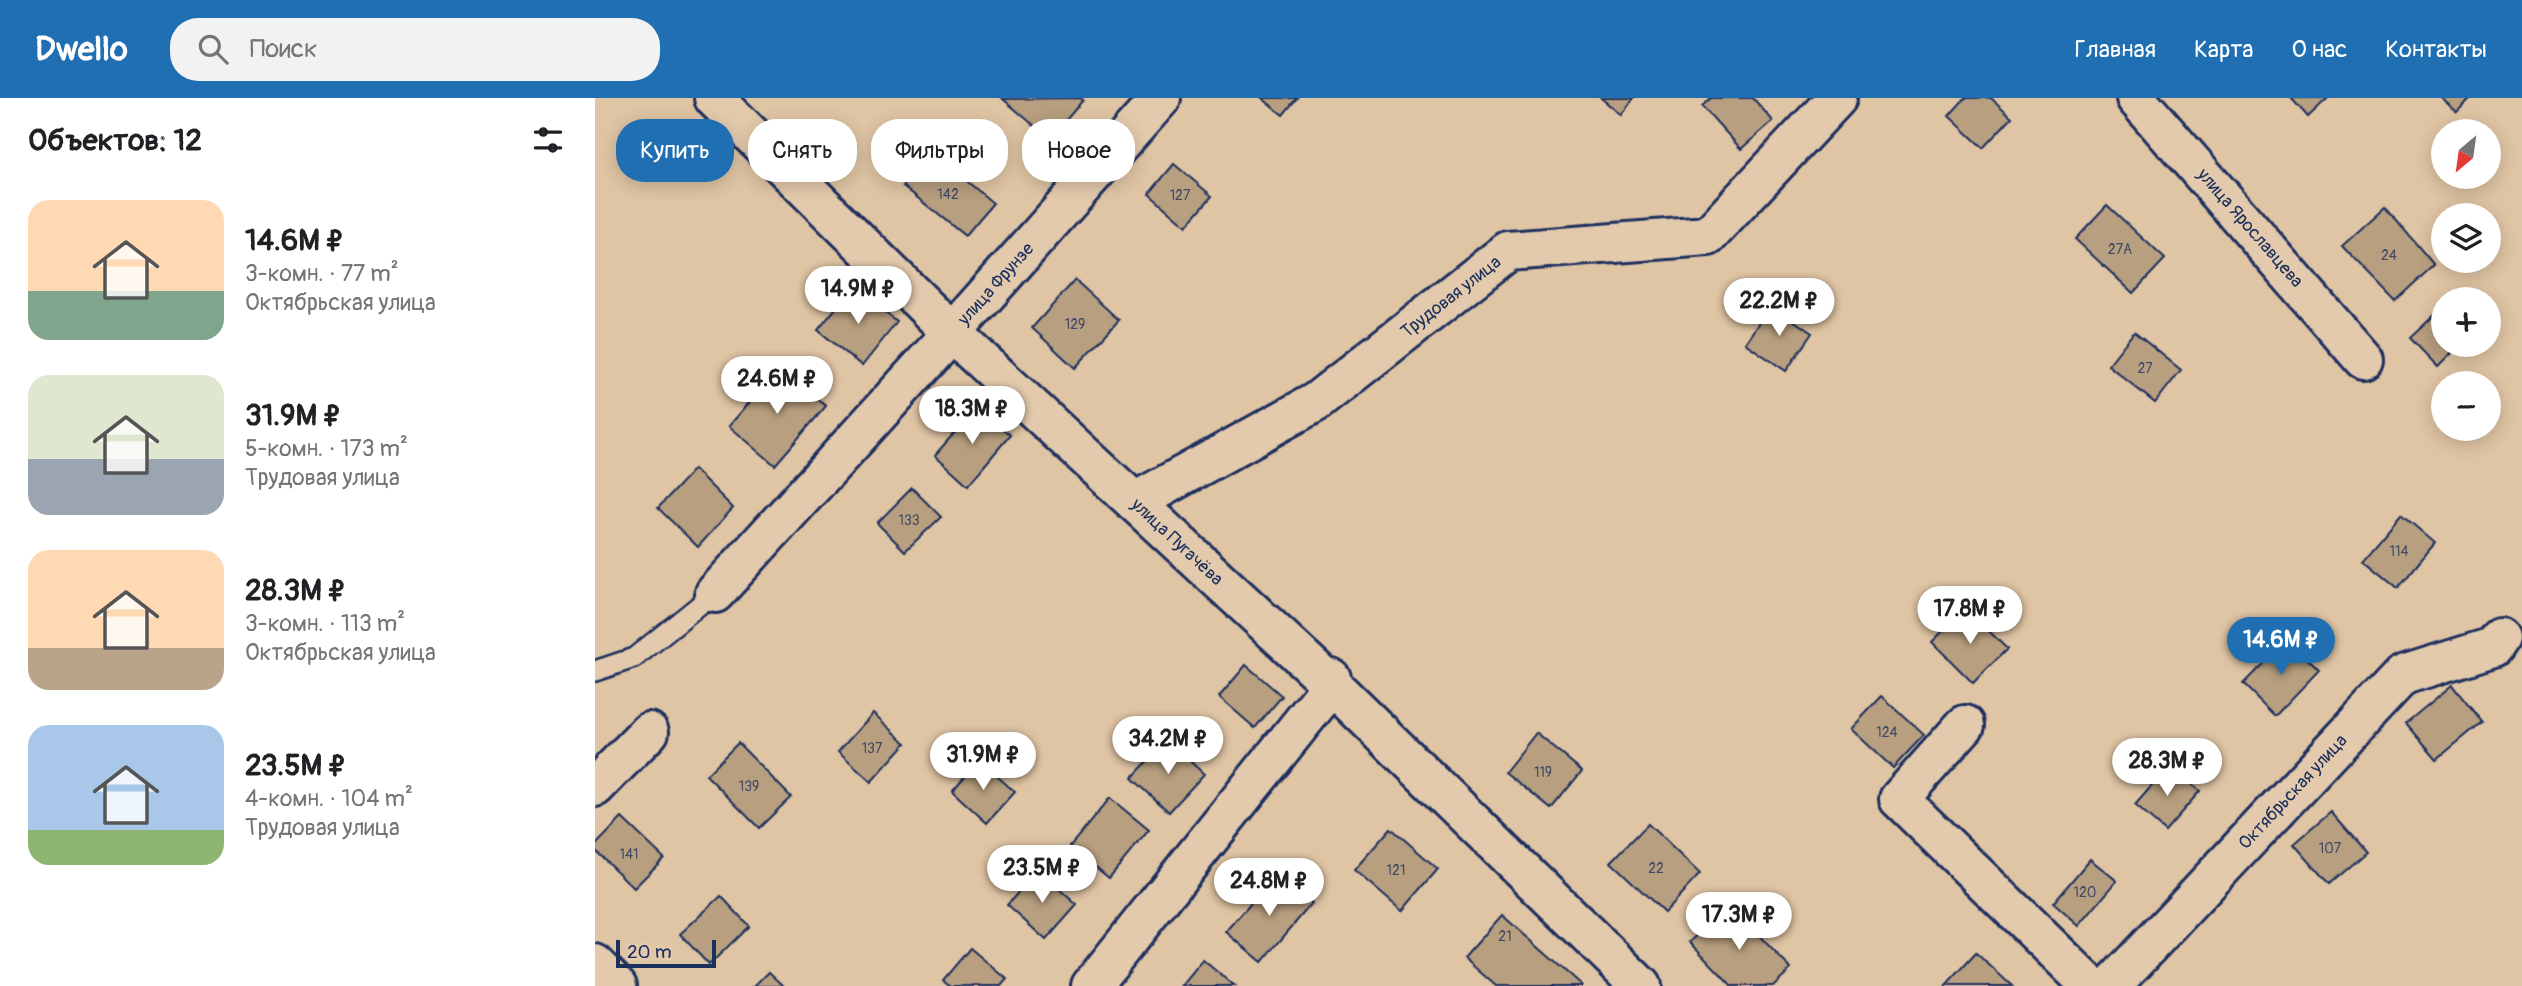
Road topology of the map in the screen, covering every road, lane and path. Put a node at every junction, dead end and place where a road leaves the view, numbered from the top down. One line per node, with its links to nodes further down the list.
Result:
1 (714, 98): 5 (street, улица Пугачёва)
2 (1161, 98): 5 (street, улица Фрунзе)
3 (1837, 98): 7 (street, Трудовая улица)
4 (2136, 98): 6 (street, улица Ярославцева)
5 (952, 333): 7 (street, улица Пугачёва); 8 (street, улица Фрунзе)
6 (2363, 359)
7 (1135, 502): 11 (street, улица Пугачёва)
8 (715, 593): 10 (lane)
9 (2504, 641): 20 (street, Октябрьская улица)
10 (595, 671)
11 (1332, 681): 17 (street); 18 (street, улица Пугачёва)
12 (1965, 725): 19 (street)
13 (649, 732): 14 (street)
14 (595, 787)
15 (595, 964): 16 (street)
16 (617, 986)
17 (1091, 986)
18 (1641, 986)
19 (2091, 986)
20 (2111, 986)

